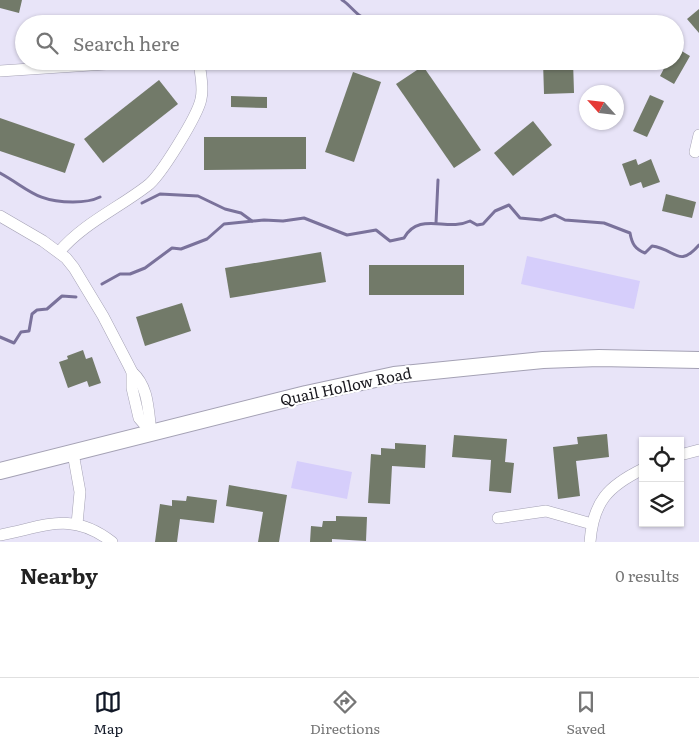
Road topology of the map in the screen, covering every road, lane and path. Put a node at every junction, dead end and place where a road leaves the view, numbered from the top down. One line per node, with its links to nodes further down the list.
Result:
1 (15, 70): 3 (street)
2 (200, 70): 7 (street)
3 (0, 71)
4 (699, 135): 5 (street)
5 (695, 152)
6 (0, 216): 7 (street)
7 (59, 252): 9 (street)
8 (699, 360): 9 (main road, Quail Hollow Road)
9 (151, 432): 11 (main road, Quail Hollow Road)
10 (699, 450): 12 (street)
11 (73, 453): 13 (main road, Quail Hollow Road); 16 (street)
12 (684, 454)
13 (0, 471)
14 (639, 471): 17 (street)
15 (498, 518): 17 (street)
16 (77, 524): 18 (street); 19 (street)
17 (592, 524): 20 (street)
18 (0, 535)
19 (112, 542)
20 (590, 542)

